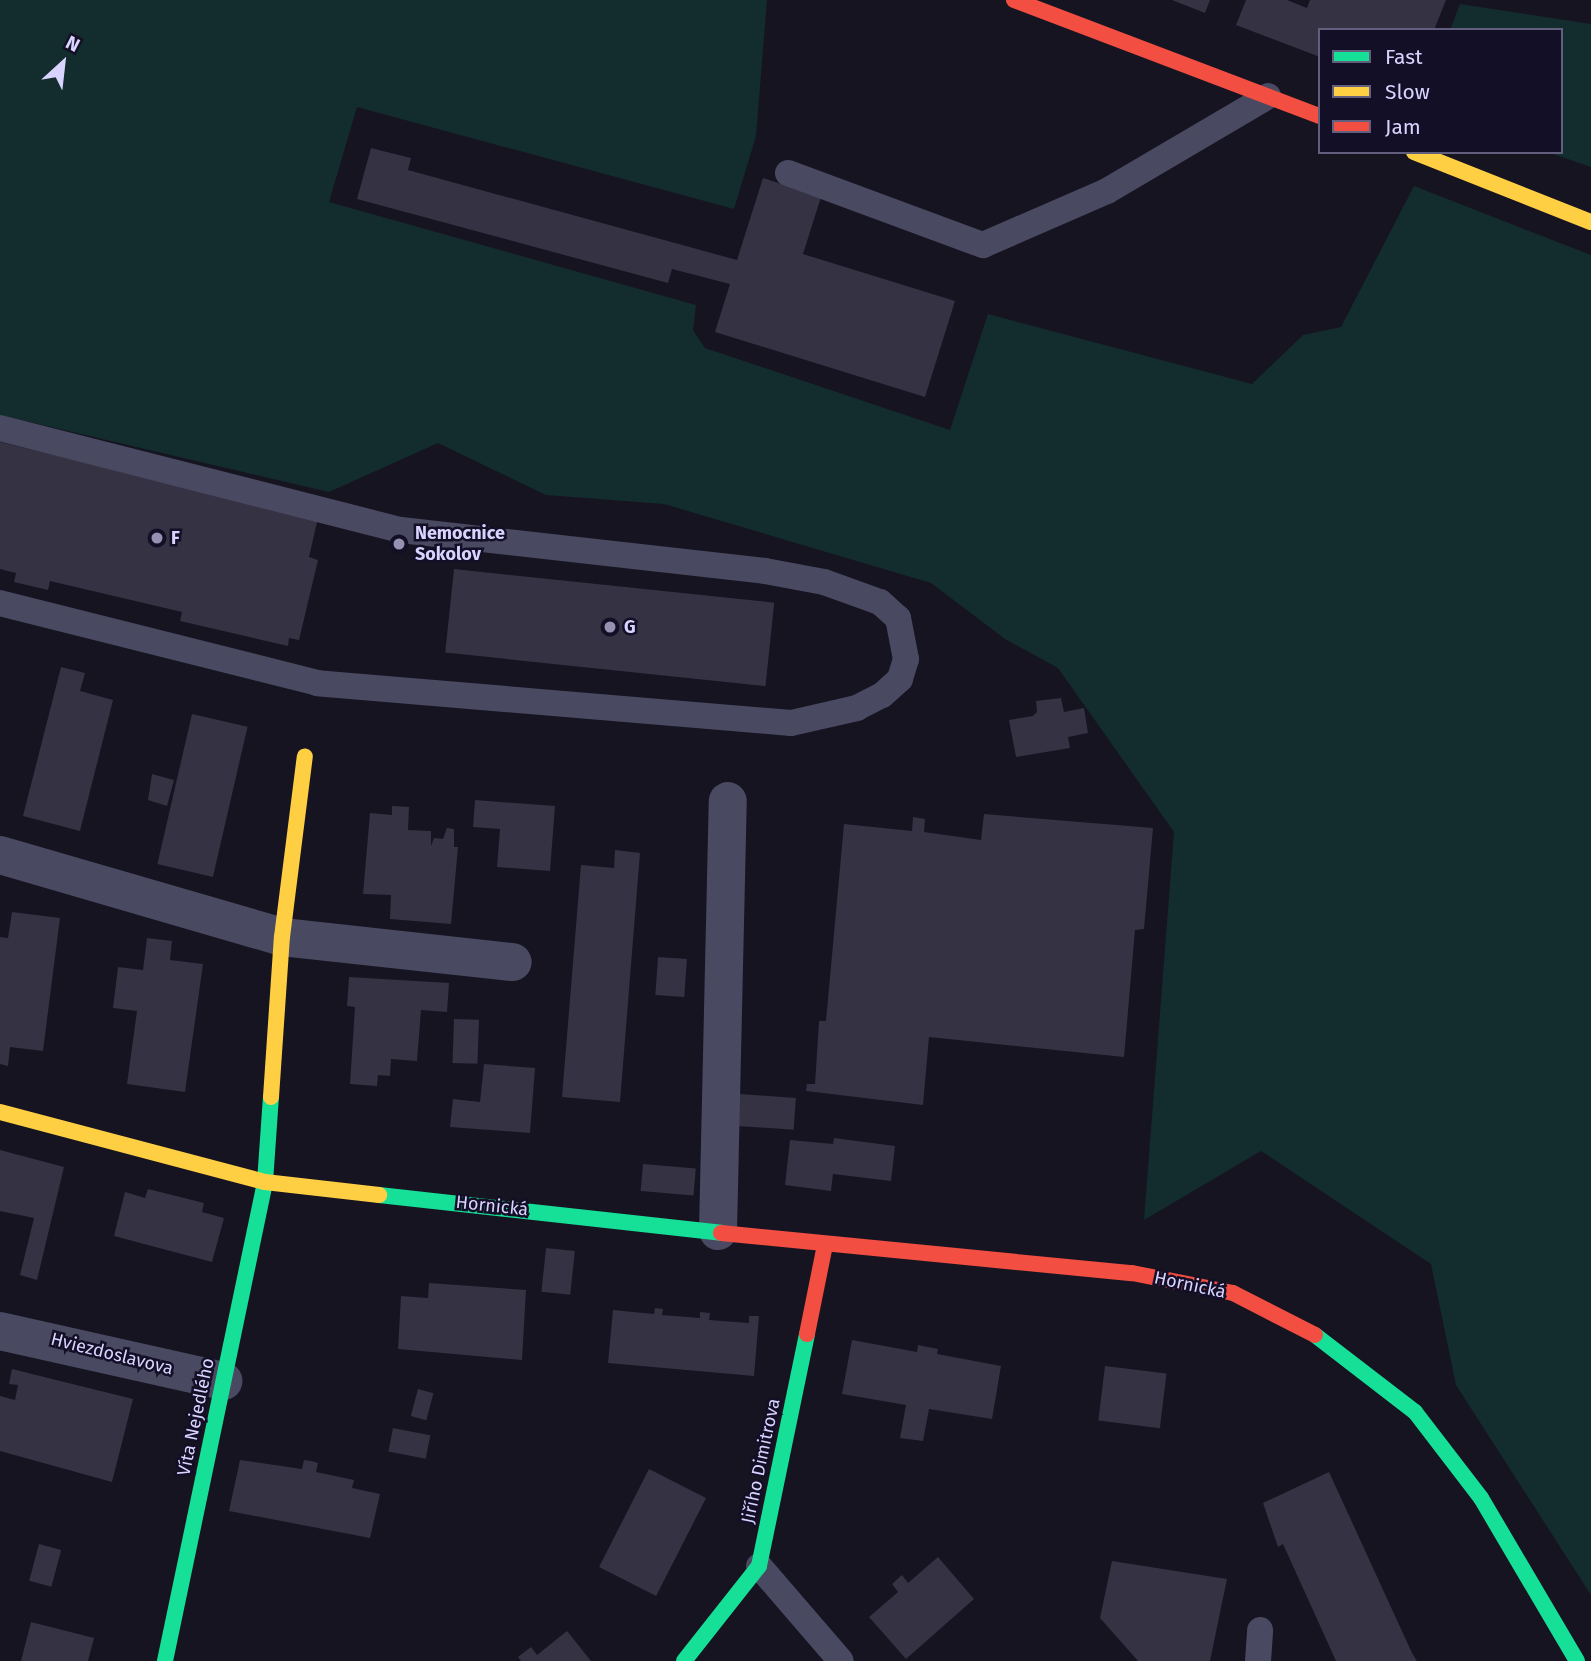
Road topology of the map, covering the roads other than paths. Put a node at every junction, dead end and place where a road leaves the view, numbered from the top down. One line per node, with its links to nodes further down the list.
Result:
1 (1014, 0): 2 (street)
2 (1268, 96): 3 (street); 5 (lane)
3 (1318, 115)
4 (1419, 154): 6 (street)
5 (788, 173)
6 (1591, 222)
7 (0, 428): 8 (lane)
8 (0, 603)
9 (305, 756): 12 (street)
10 (728, 801): 16 (street)
11 (0, 855): 12 (street)
12 (282, 937): 13 (street); 15 (street)
13 (513, 962)
14 (0, 1112): 15 (street, Hornická)
15 (265, 1182): 16 (street, Hornická); 19 (street, Víta Nejedlého)
16 (718, 1231): 17 (street, Hornická)
17 (825, 1245): 20 (street, Jiřího Dimitrova); 22 (street, Hornická)
18 (0, 1331): 19 (street, Hviezdoslavova)
19 (223, 1381): 23 (street, Víta Nejedlého)
20 (759, 1566): 24 (street, Jiřího Dimitrova); 25 (lane)
21 (1260, 1630): 26 (lane)
22 (1566, 1657)
23 (165, 1661)
24 (684, 1661)
25 (841, 1661)
26 (1258, 1661)

